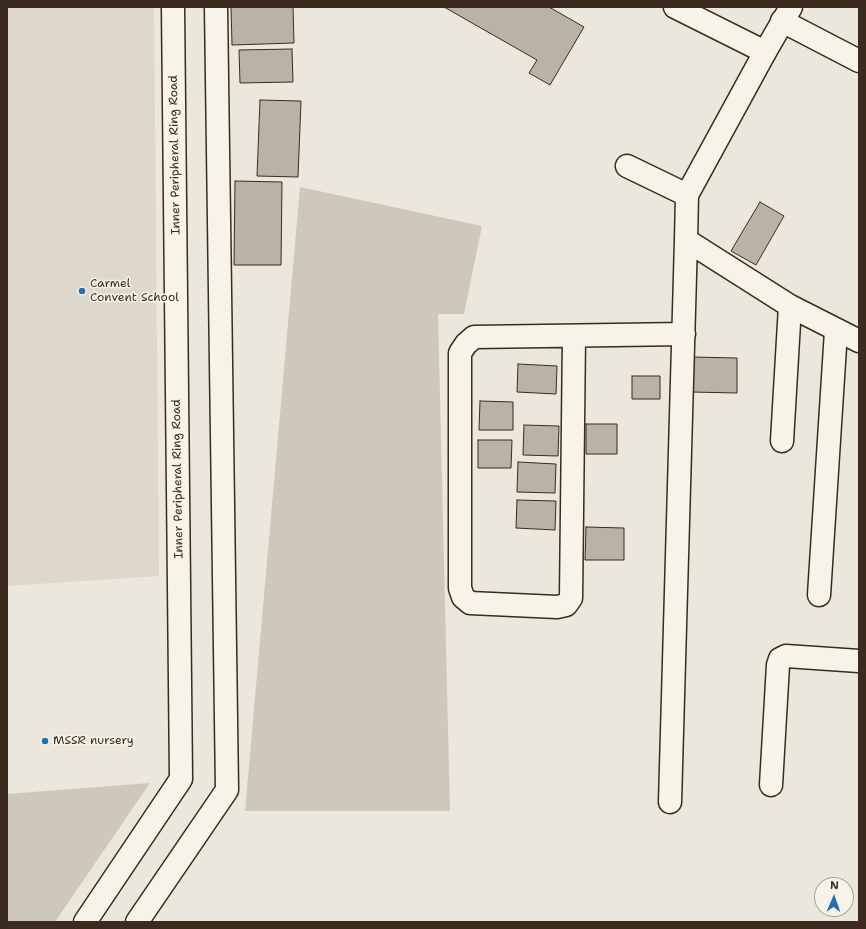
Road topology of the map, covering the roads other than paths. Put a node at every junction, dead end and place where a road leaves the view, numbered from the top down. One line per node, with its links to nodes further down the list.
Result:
1 (173, 7): 20 (street, Inner Peripheral Ring Road)
2 (216, 7): 21 (street)
3 (675, 7): 5 (street)
4 (787, 14): 5 (street); 6 (street)
5 (765, 52): 8 (street)
6 (859, 61)
7 (627, 166): 8 (street)
8 (687, 195): 9 (street)
9 (686, 240): 10 (street); 12 (street)
10 (790, 306): 11 (street); 15 (street)
11 (836, 331): 14 (street); 16 (street)
12 (684, 334): 13 (street); 19 (street)
13 (574, 336): 13 (street)
14 (859, 341)
15 (782, 441)
16 (819, 595)
17 (859, 661): 18 (street)
18 (771, 785)
19 (670, 802)
20 (84, 922)
21 (137, 922)

